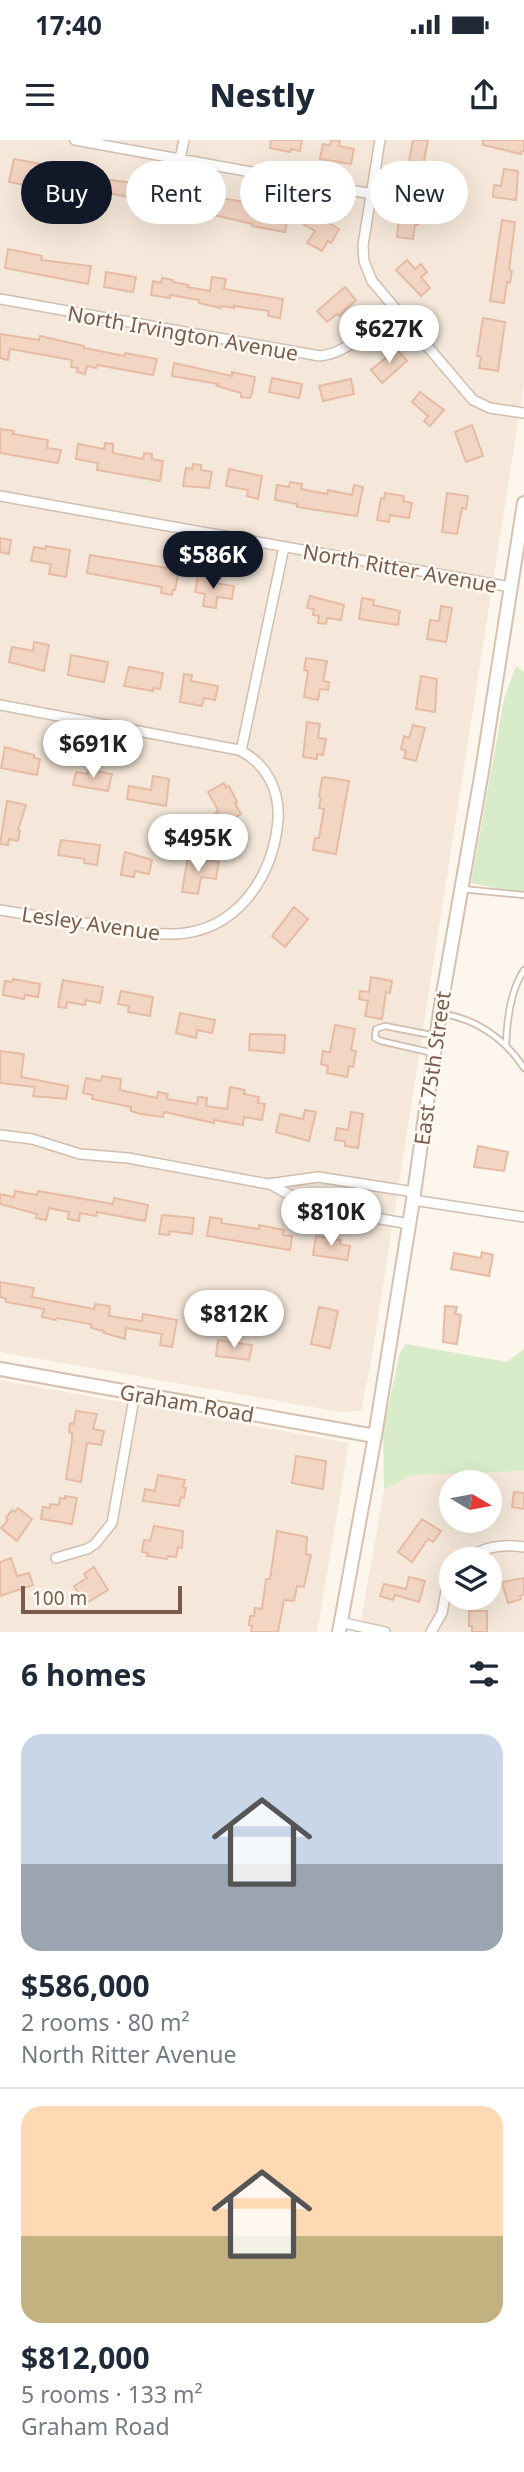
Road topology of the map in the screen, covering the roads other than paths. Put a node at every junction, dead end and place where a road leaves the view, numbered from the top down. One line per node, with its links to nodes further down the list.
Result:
1 (75, 140): 4 (street)
2 (184, 140): 4 (street)
3 (380, 140): 5 (street)
4 (180, 159): 6 (street)
5 (377, 161)
6 (370, 194)
7 (370, 205): 9 (street)
8 (0, 299): 9 (street, North Irvington Avenue)
9 (393, 307): 10 (street)
10 (524, 413)
11 (0, 496): 13 (street, North Ritter Avenue)
12 (524, 503): 14 (street, East 75th Street)
13 (284, 547): 14 (street, North Ritter Avenue); 16 (street)
14 (511, 587): 17 (street, East 75th Street)
15 (0, 705): 16 (street)
16 (241, 751): 19 (street, Lesley Avenue)
17 (461, 888): 18 (lane); 21 (street, East 75th Street)
18 (524, 895)
19 (0, 910)
20 (524, 970): 23 (lane)
21 (440, 1014): 22 (street, East 75th Street); 23 (lane)
22 (436, 1036): 24 (street, East 75th Street); 24 (lane)
23 (506, 1046): 25 (lane)
24 (434, 1053): 28 (street, East 75th Street)
25 (524, 1069)
26 (0, 1135): 27 (street)
27 (270, 1184): 28 (street); 30 (street)
28 (414, 1196): 29 (street); 30 (street, East 75th Street)
29 (524, 1217)
30 (409, 1224): 33 (street, East 75th Street)
31 (0, 1370): 32 (street, Graham Road)
32 (135, 1393): 33 (street, Graham Road); 36 (street)
33 (375, 1436): 38 (street, East 75th Street)
34 (497, 1547): 35 (street)
35 (524, 1547)
36 (56, 1558)
37 (443, 1610): 40 (street)
38 (340, 1630): 39 (street)
39 (385, 1632)
40 (431, 1632)

